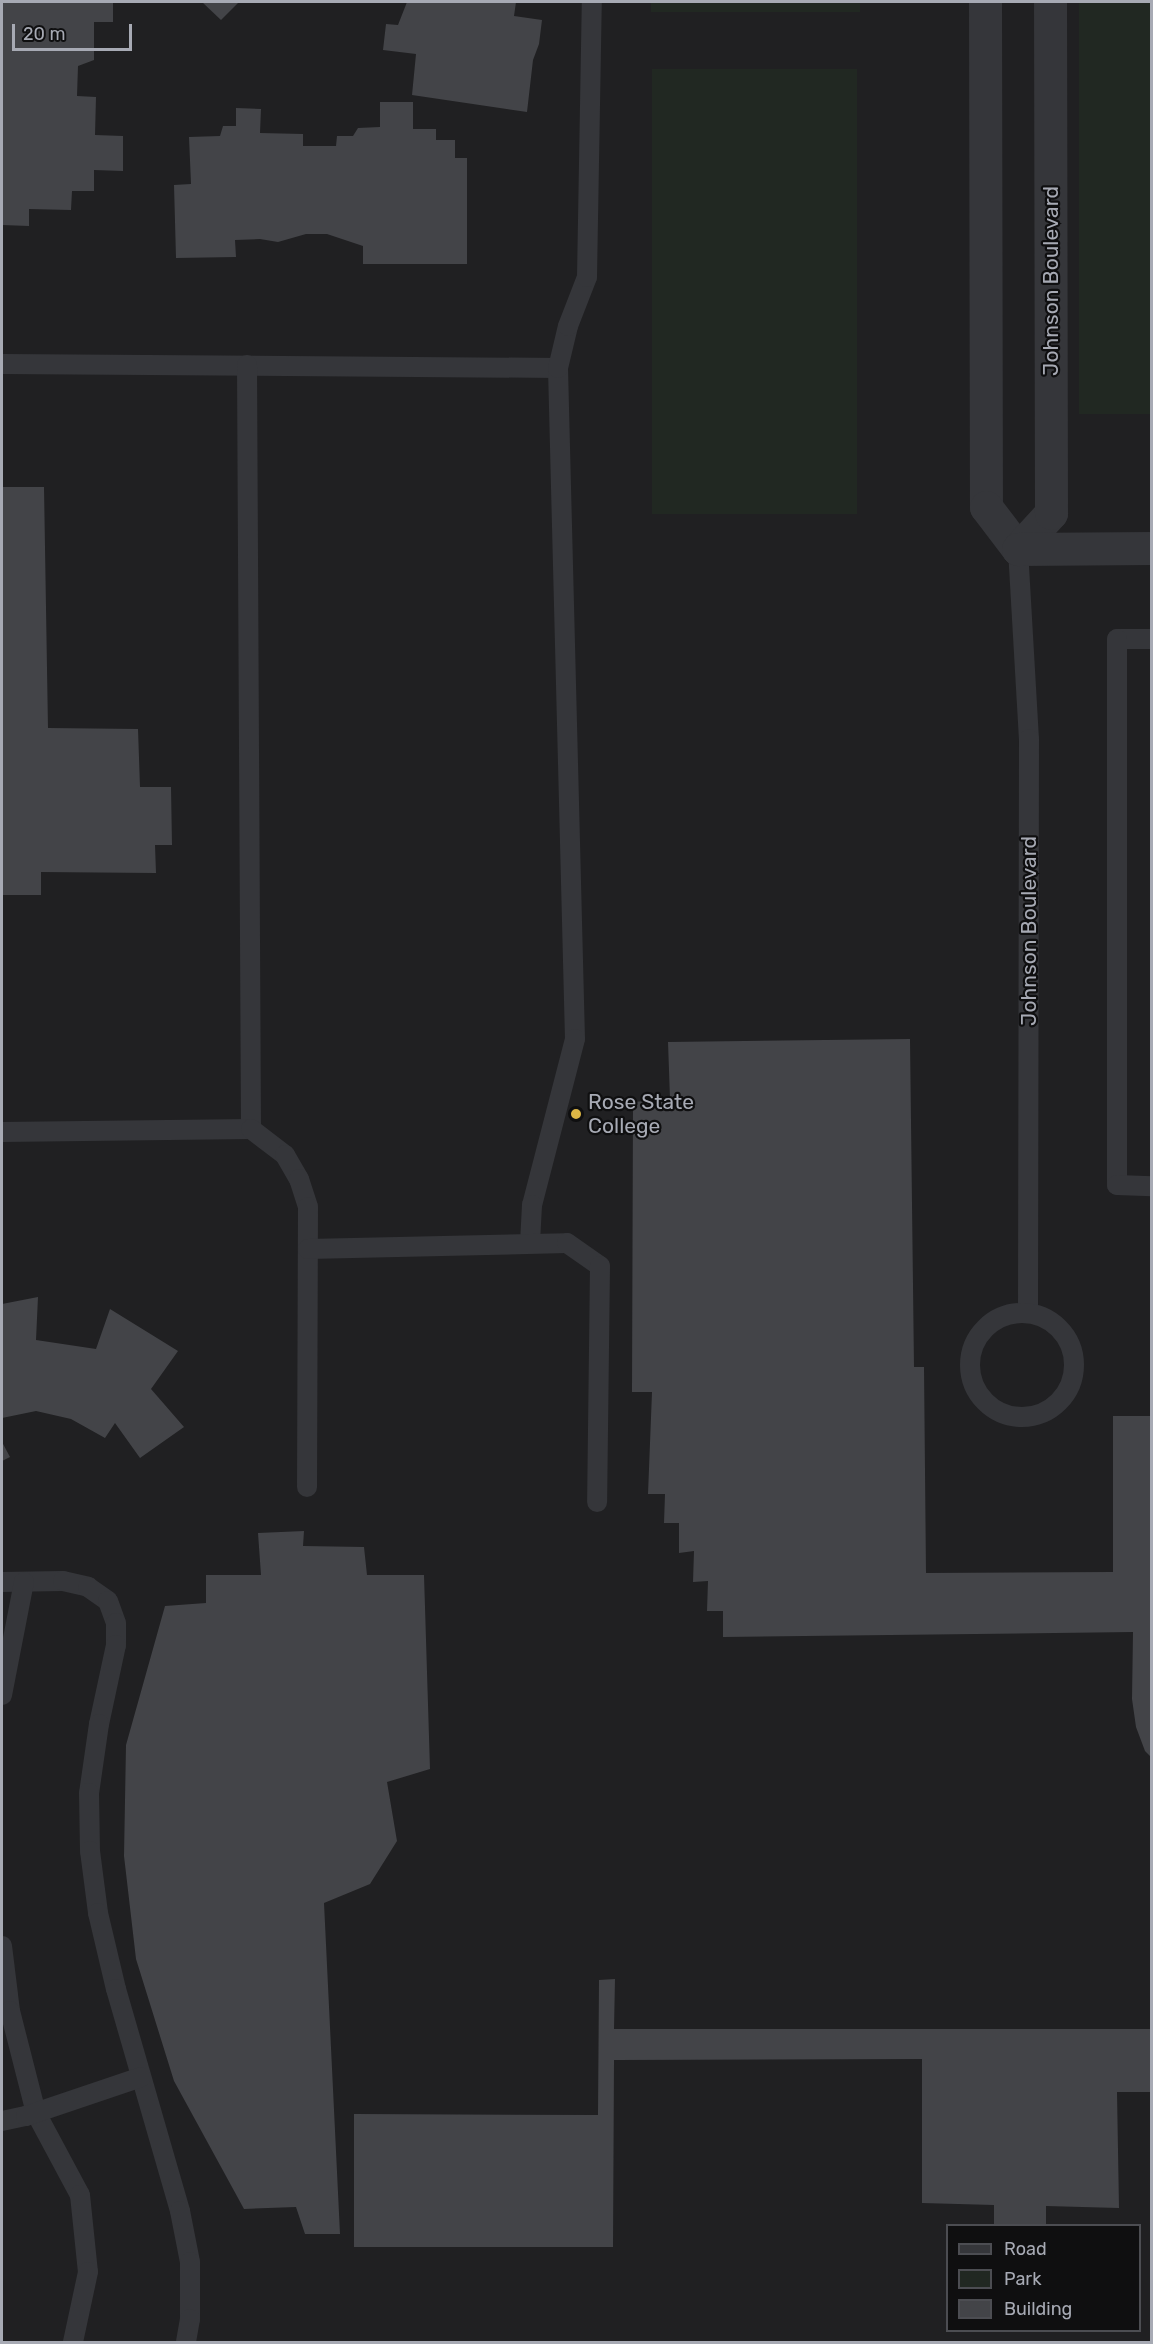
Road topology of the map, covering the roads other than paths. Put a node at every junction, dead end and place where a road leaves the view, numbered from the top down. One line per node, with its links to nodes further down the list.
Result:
1 (592, 2): 6 (lane)
2 (985, 2): 8 (street)
3 (1050, 2): 8 (street, Johnson Boulevard)
4 (2, 364): 5 (lane)
5 (247, 365): 6 (lane); 10 (lane)
6 (558, 368): 13 (lane)
7 (1152, 548): 8 (street)
8 (1018, 549): 15 (lane, Johnson Boulevard)
9 (1152, 639): 12 (lane)
10 (251, 1129): 11 (lane); 14 (lane)
11 (2, 1132)
12 (1152, 1186)
13 (530, 1243): 14 (lane); 17 (lane)
14 (308, 1249): 16 (lane)
15 (1028, 1313): 15 (lane)
16 (307, 1487)
17 (597, 1502)
18 (2, 1582): 19 (lane)
19 (24, 1582): 20 (lane); 22 (lane)
20 (2, 1695)
21 (2, 1946): 23 (lane)
22 (141, 2077): 23 (lane); 26 (lane)
23 (36, 2113): 24 (lane); 25 (lane)
24 (2, 2121)
25 (73, 2343)
26 (186, 2343)

